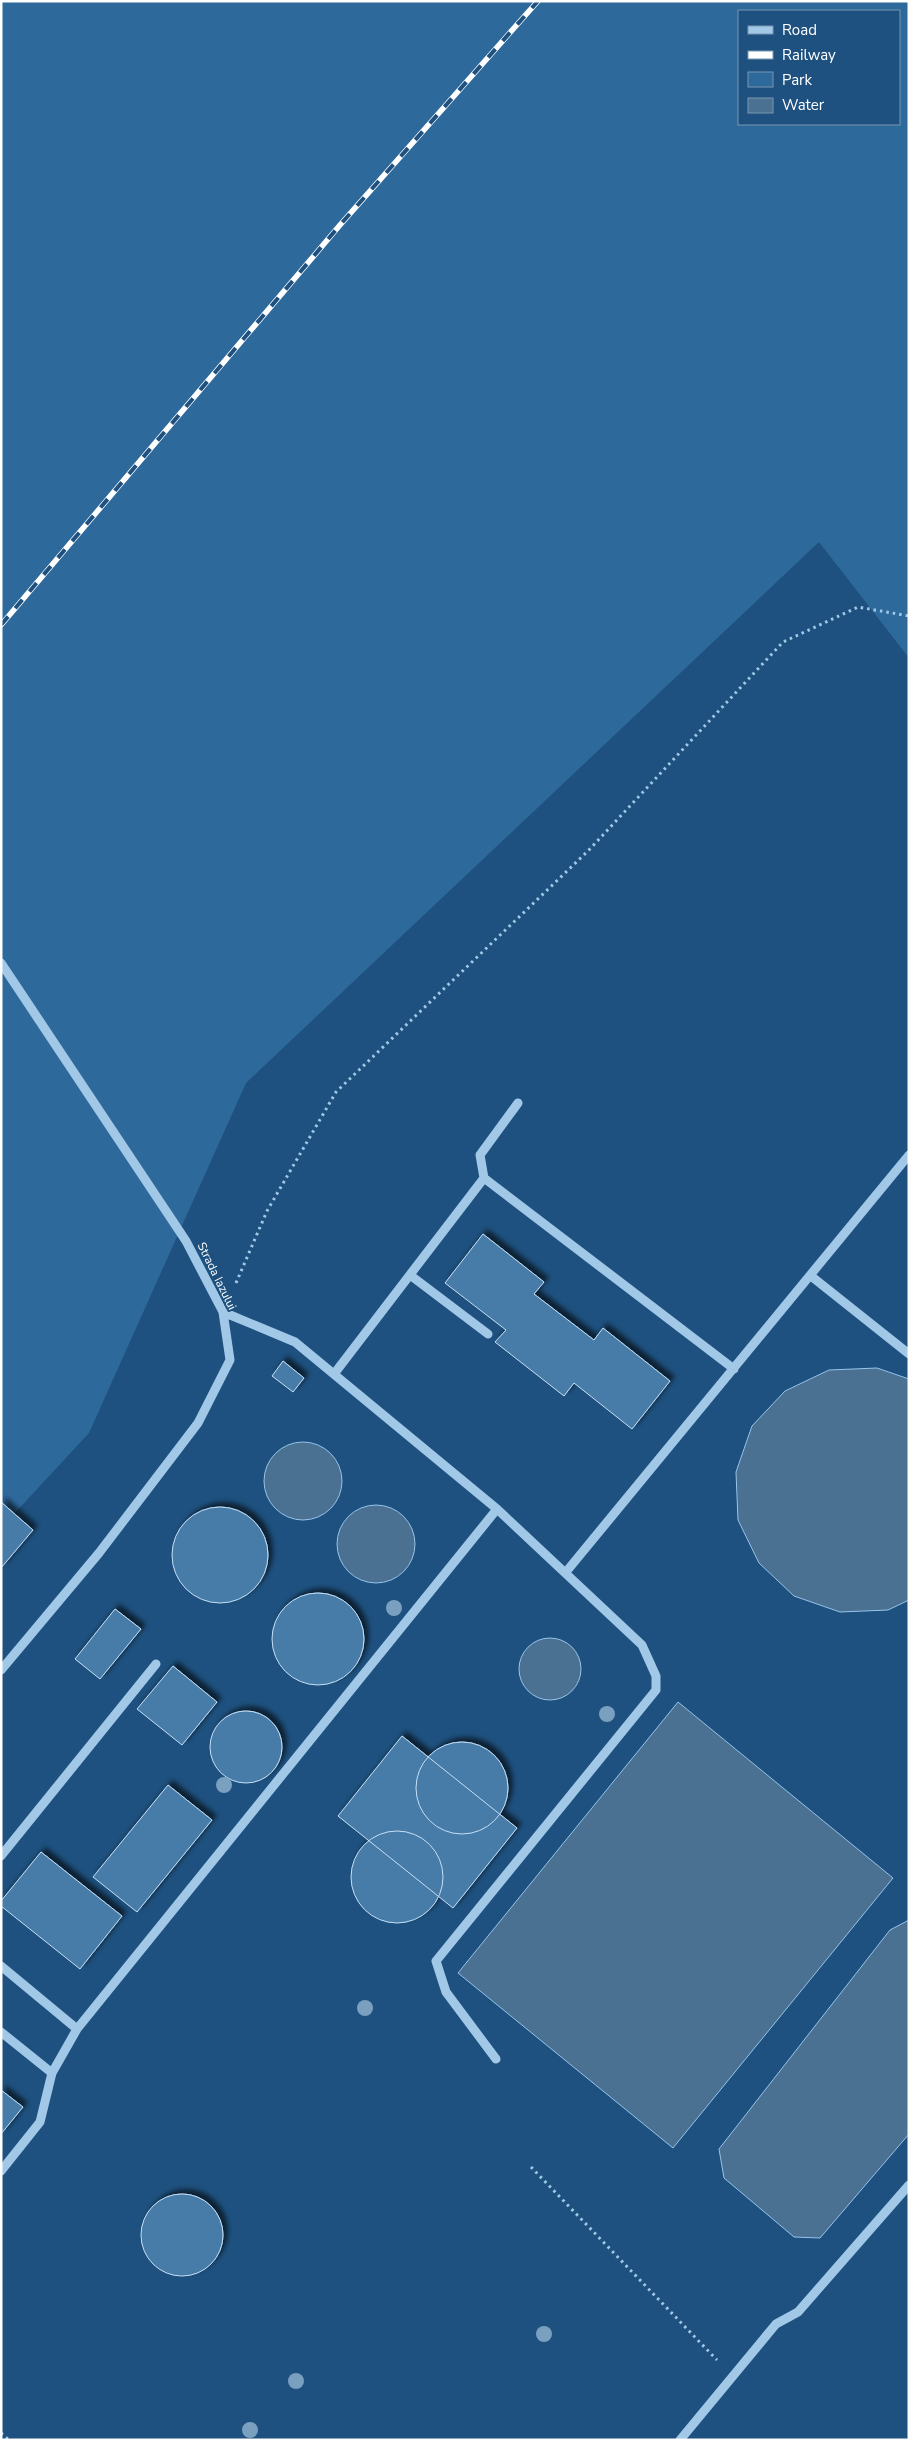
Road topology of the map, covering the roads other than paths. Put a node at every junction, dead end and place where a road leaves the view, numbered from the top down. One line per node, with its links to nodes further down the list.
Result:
1 (1, 963): 7 (lane, Strada Iazului)
2 (518, 1103): 4 (lane)
3 (909, 1156): 6 (lane)
4 (484, 1178): 5 (lane); 10 (lane)
5 (410, 1275): 8 (lane); 11 (lane)
6 (811, 1276): 9 (lane); 10 (lane)
7 (223, 1312): 11 (lane); 15 (lane, Strada Iazului)
8 (488, 1334)
9 (909, 1354)
10 (734, 1369): 13 (lane)
11 (334, 1374): 12 (lane)
12 (497, 1509): 13 (lane); 18 (lane)
13 (566, 1572): 20 (lane)
14 (156, 1664): 16 (lane)
15 (1, 1670)
16 (1, 1856)
17 (1, 1966): 18 (lane)
18 (77, 2029): 21 (lane)
19 (1, 2032): 21 (lane)
20 (496, 2059)
21 (52, 2073): 22 (lane)
22 (1, 2171)
23 (909, 2185): 24 (lane)
24 (680, 2440)

